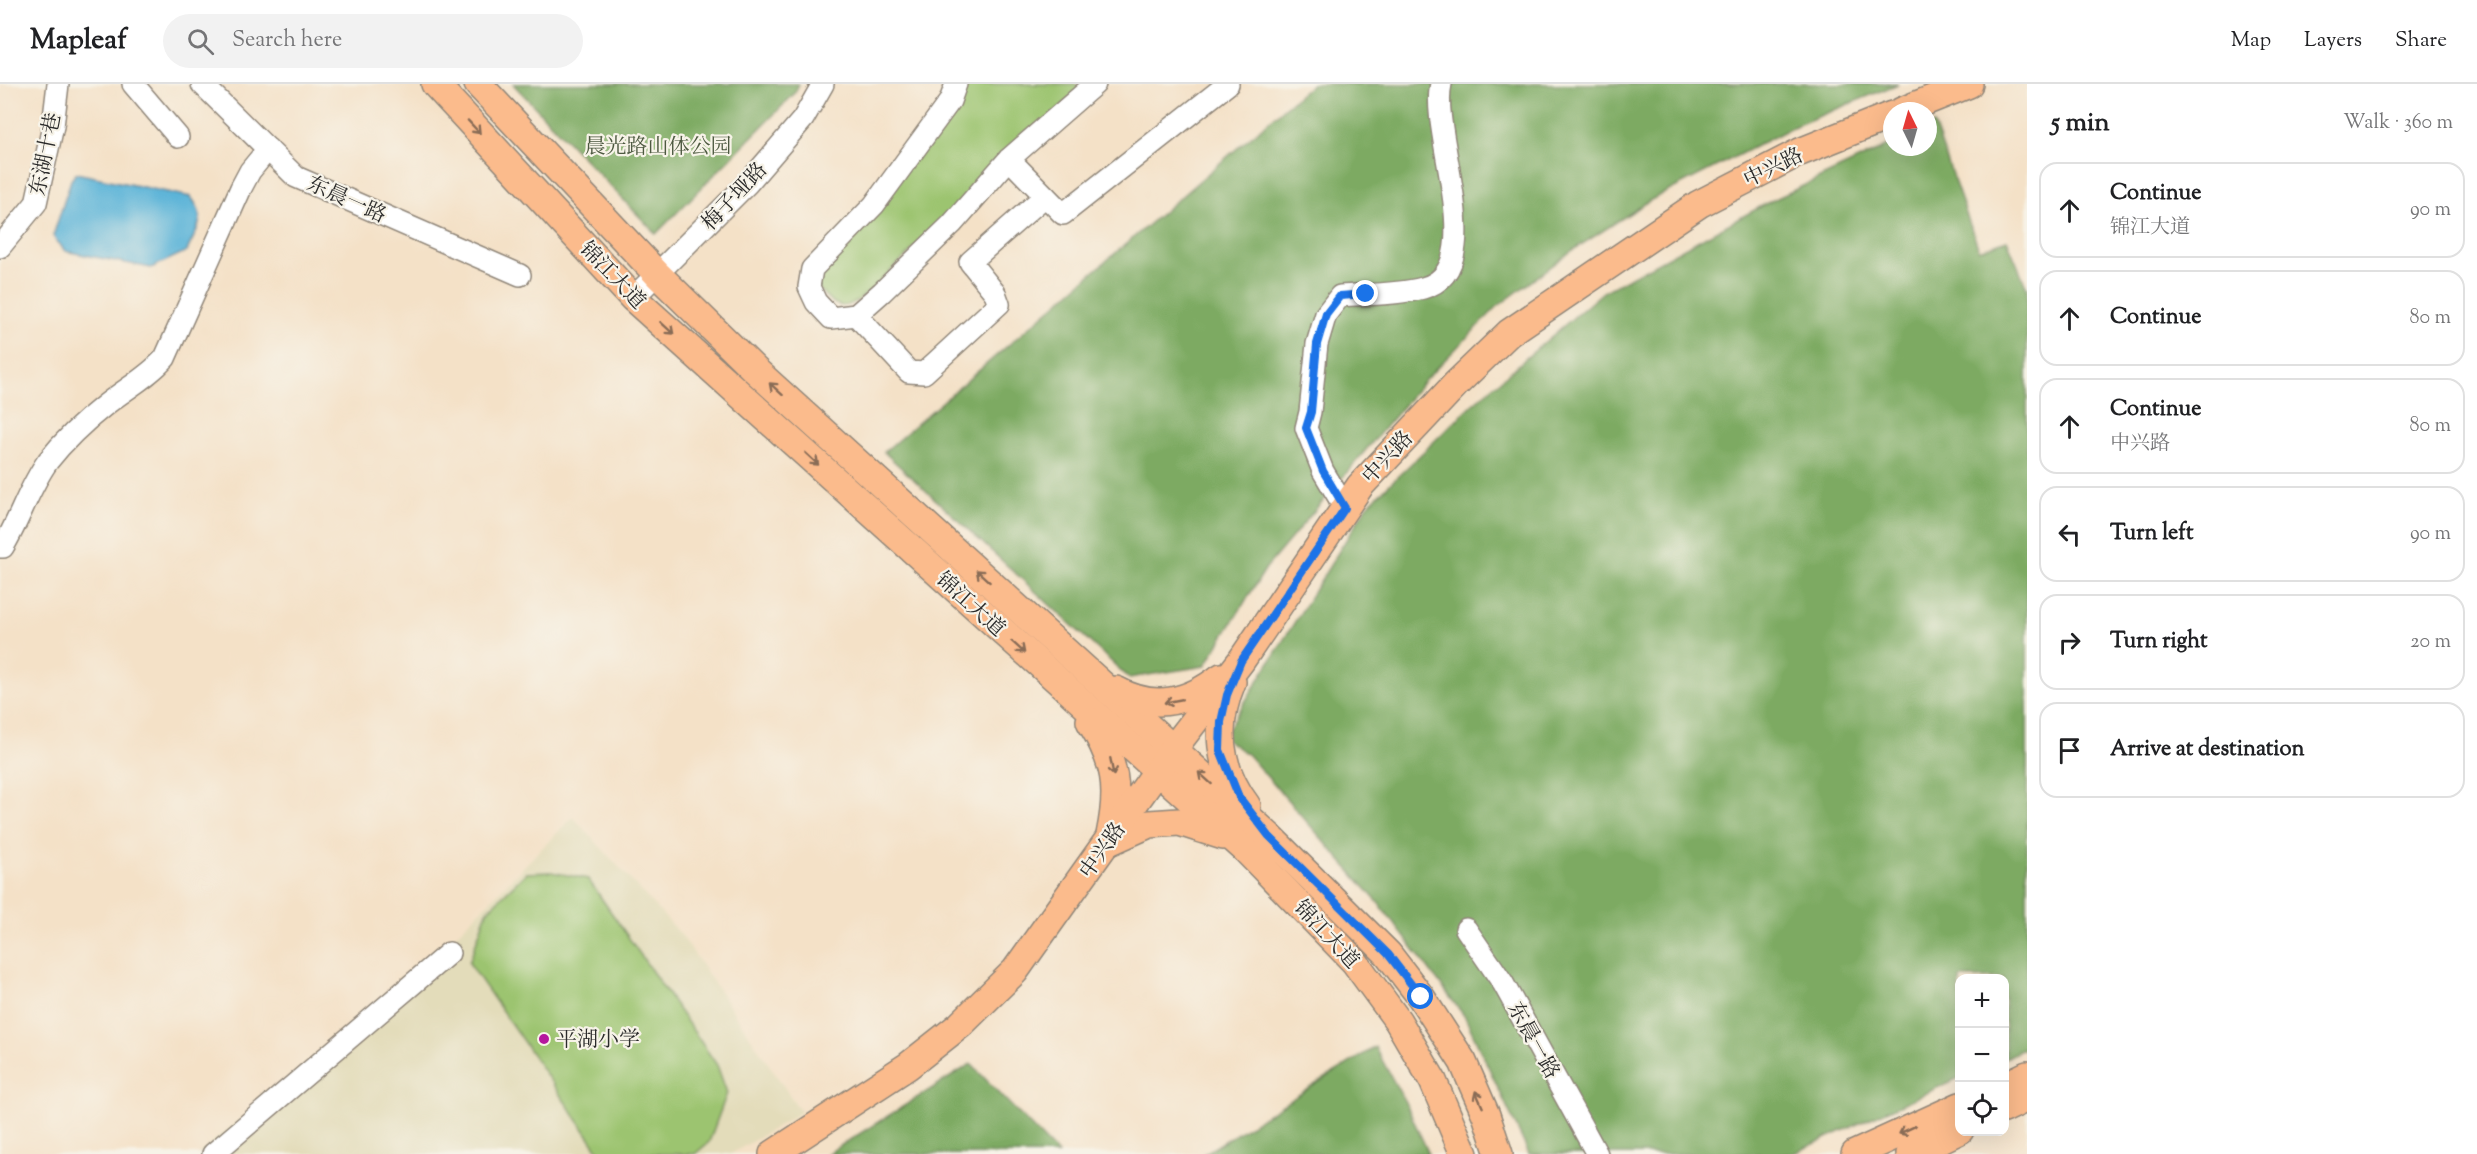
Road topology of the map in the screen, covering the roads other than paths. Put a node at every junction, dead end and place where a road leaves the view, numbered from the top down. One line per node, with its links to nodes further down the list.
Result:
1 (58, 84): 18 (street, 东湖十巷)
2 (133, 84): 14 (street)
3 (202, 84): 15 (street, 东晨一路)
4 (435, 84): 21 (main road, 锦江大道, one-way to 21)
5 (478, 84): 20 (main road, 锦江大道)
6 (823, 84): 20 (street, 梅子垭路)
7 (956, 84): 22 (street)
8 (1228, 84): 17 (street)
9 (1441, 84): 23 (street)
10 (1969, 84): 12 (main road)
11 (1091, 85): 16 (street)
12 (1924, 102)
13 (1883, 119): 23 (main road, 中兴路)
14 (178, 137)
15 (268, 149): 19 (street, 东晨一路); 24 (street)
16 (1008, 159): 17 (street); 22 (street)
17 (1045, 196): 22 (street)
18 (0, 247)
19 (520, 275)
20 (658, 275): 21 (street, 梅子垭路); 26 (main road, 锦江大道, one-way to 20)
21 (633, 298): 27 (main road, 锦江大道, one-way to 27)
22 (856, 315)
23 (1345, 508): 25 (main road, 中兴路)
24 (0, 547)
25 (1241, 661): 26 (main road, one-way to 26); 28 (main road, 中兴路); 30 (main road)
26 (1096, 679): 28 (main road, 锦江大道)
27 (1075, 698): 29 (main road, 锦江大道); 31 (main road, one-way to 31)
28 (1173, 749): 29 (main road, 中兴路); 30 (main road, 锦江大道, one-way to 28)
29 (1157, 772): 31 (main road, 中兴路); 32 (main road, 锦江大道)
30 (1269, 836): 44 (main road, 锦江大道, one-way to 30)
31 (1108, 842): 32 (main road); 42 (main road, 中兴路)
32 (1246, 850): 43 (main road, 锦江大道)
33 (1466, 929): 45 (street, 东晨一路)
34 (449, 953): 41 (street)
35 (2027, 1075): 36 (main road)
36 (2009, 1084)
37 (2027, 1098): 38 (main road)
38 (2009, 1107)
39 (1955, 1108): 46 (main road, one-way to 46)
40 (1955, 1132): 47 (main road)
41 (213, 1154)
42 (773, 1154)
43 (1464, 1154)
44 (1499, 1154)
45 (1597, 1154)
46 (1855, 1154)
47 (1910, 1154)

